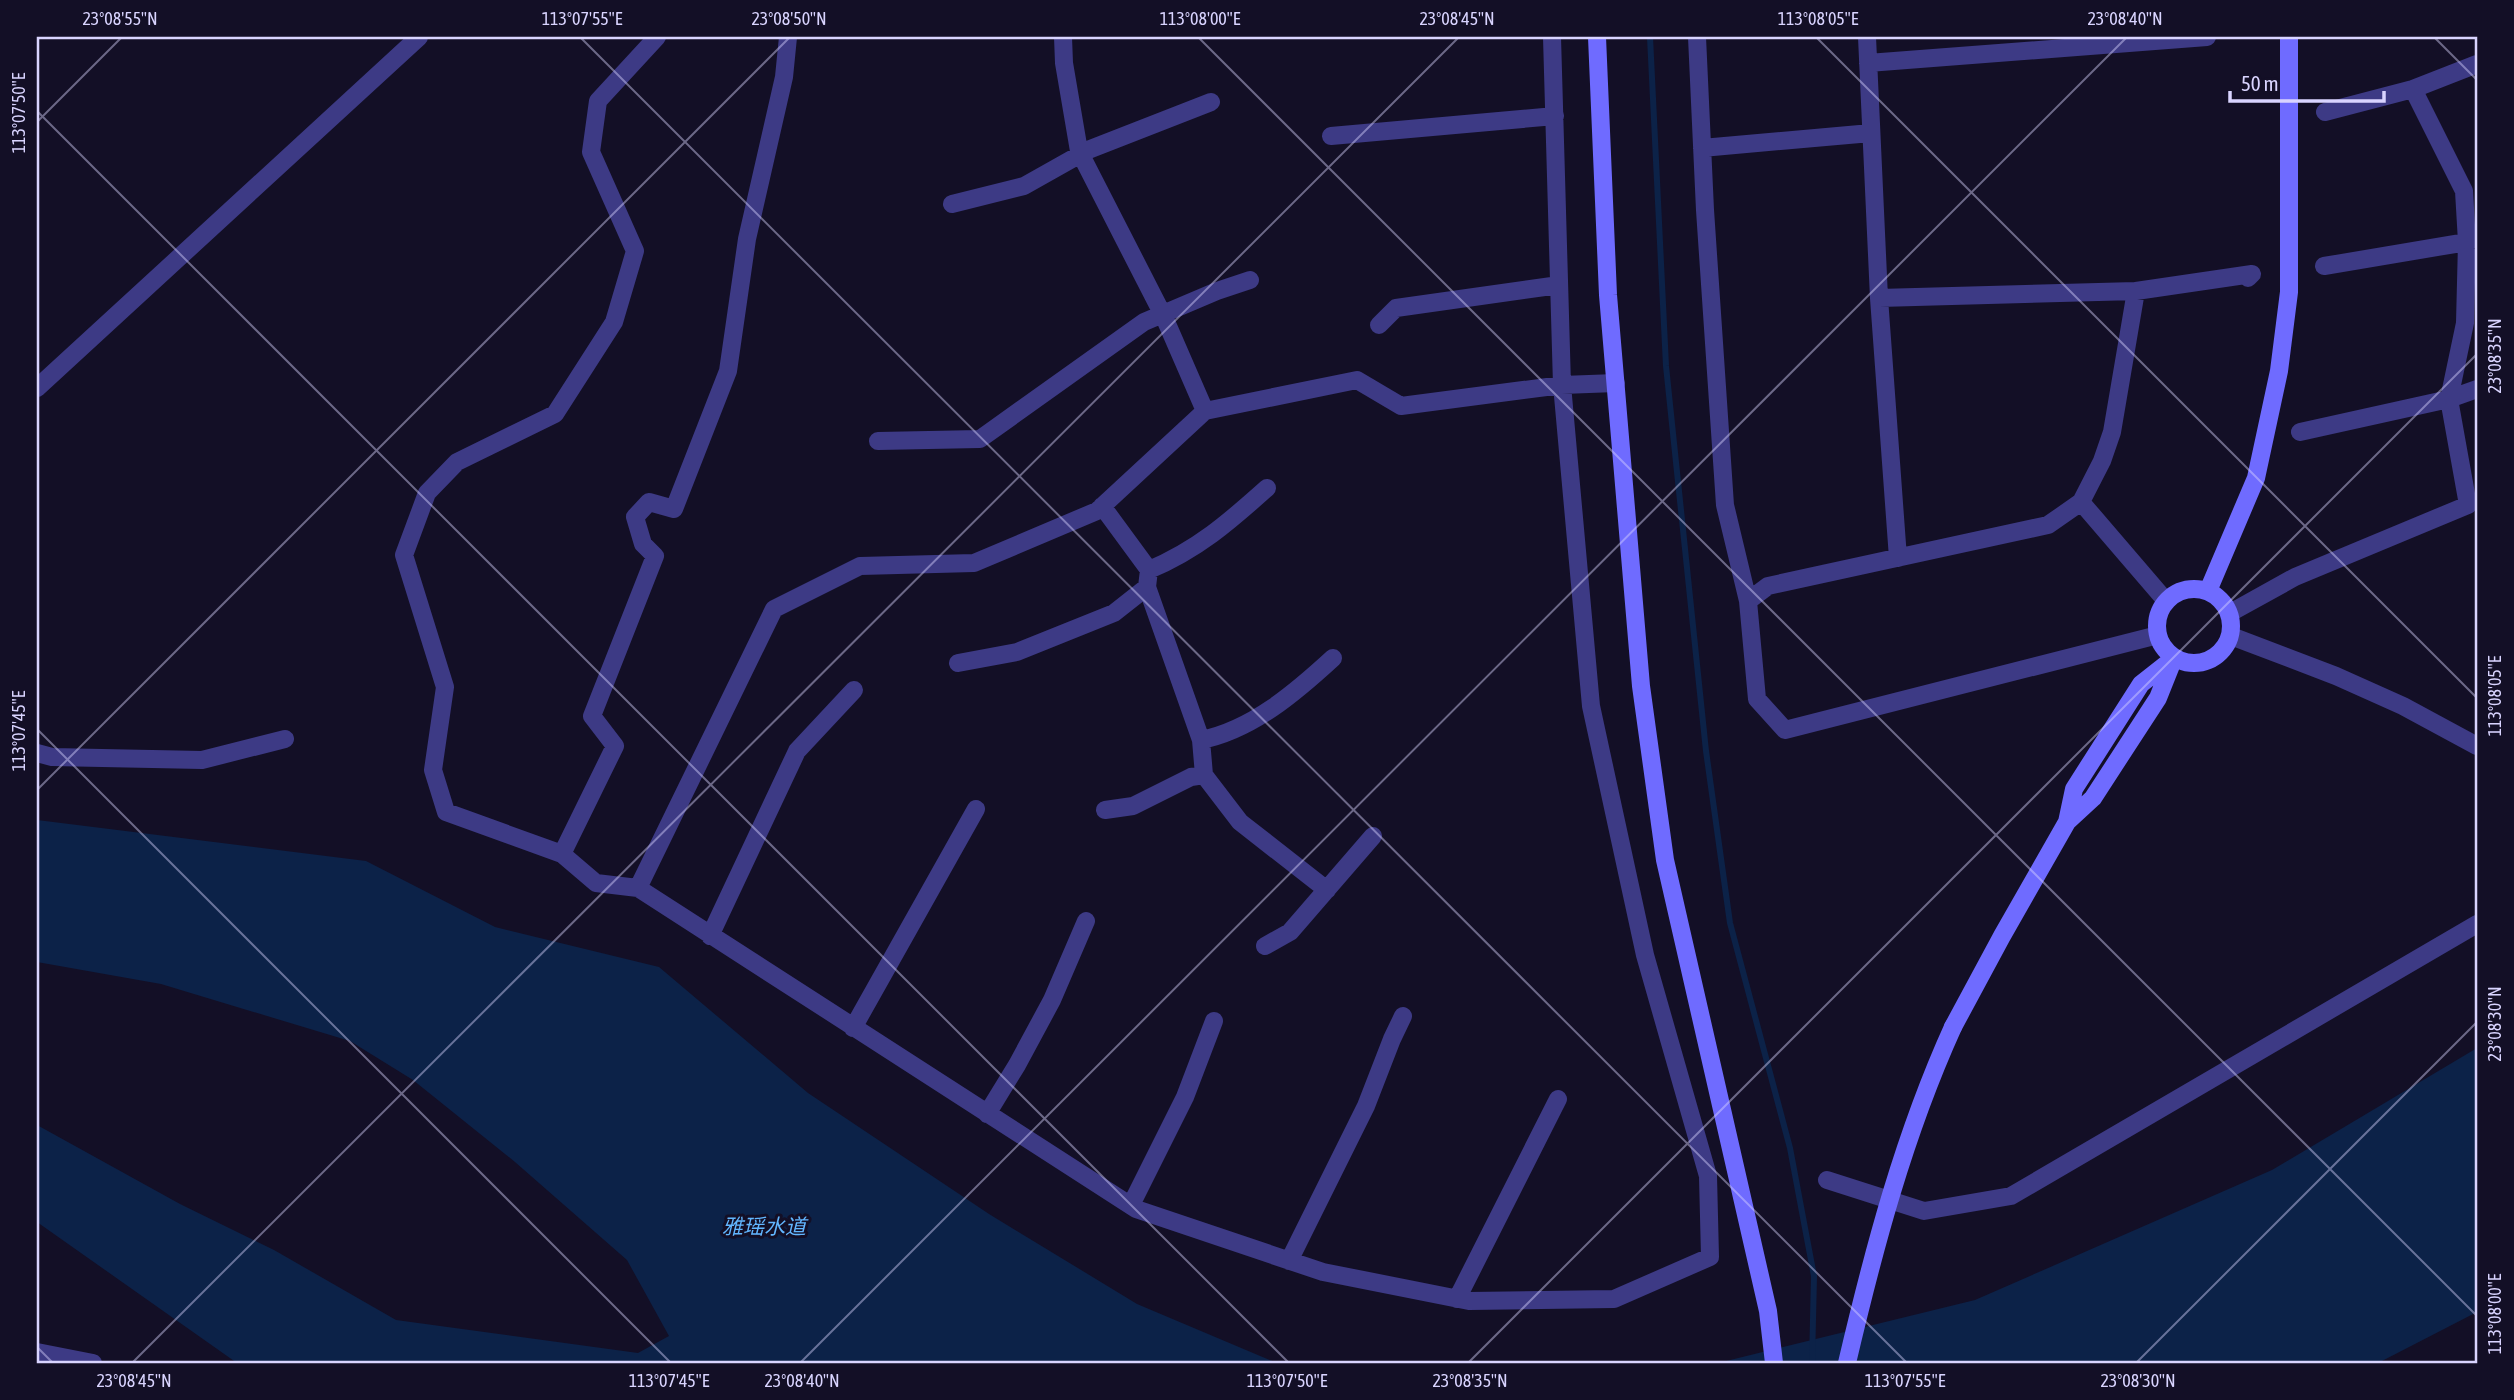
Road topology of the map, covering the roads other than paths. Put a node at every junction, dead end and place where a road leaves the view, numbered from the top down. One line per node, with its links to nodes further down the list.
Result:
1 (419, 37): 31 (street)
2 (657, 37): 61 (street)
3 (788, 37): 61 (street)
4 (1063, 37): 34 (street)
5 (1552, 37): 16 (street)
6 (1597, 37): 29 (street)
7 (1697, 37): 19 (street)
8 (1867, 37): 11 (street)
9 (2207, 37): 11 (street)
10 (2289, 37): 43 (street)
11 (1868, 63): 17 (street)
12 (2477, 64): 13 (street)
13 (2413, 89): 15 (street); 21 (street)
14 (1211, 102): 20 (street)
15 (2325, 112)
16 (1555, 117): 18 (street); 25 (street)
17 (1871, 133): 19 (street); 27 (street)
18 (1331, 136)
19 (1702, 148): 44 (street)
20 (952, 204)
21 (2472, 240): 22 (street); 33 (street)
22 (2324, 266)
23 (2248, 278): 26 (street)
24 (1250, 279): 36 (street)
25 (1559, 285): 28 (street); 30 (street)
26 (2136, 291): 27 (street); 38 (street)
27 (1879, 298): 41 (street)
28 (1379, 325)
29 (1616, 383): 30 (street); 79 (street)
30 (1562, 385): 34 (street); 76 (street)
31 (37, 388)
32 (2477, 389): 33 (street)
33 (2449, 399): 35 (street); 40 (street)
34 (1205, 411): 39 (street)
35 (2301, 432)
36 (878, 441)
37 (1267, 488): 42 (street)
38 (2081, 502): 41 (street); 45 (street)
39 (1102, 506): 42 (street); 62 (street)
40 (2472, 510): 46 (street)
41 (1898, 558): 44 (street)
42 (1148, 579): 51 (street); 54 (street)
43 (2208, 591): 45 (street); 46 (street)
44 (1748, 601): 47 (street)
45 (2166, 601): 47 (street)
46 (2230, 613): 48 (street)
47 (2158, 635): 50 (street)
48 (2231, 636): 50 (street); 55 (street)
49 (1333, 658): 54 (street)
50 (2174, 658): 80 (street, bridge)
51 (958, 663)
52 (854, 690): 66 (street)
53 (285, 739): 56 (street)
54 (1201, 740): 57 (street)
55 (2477, 746)
56 (37, 753)
57 (1205, 775): 59 (street); 63 (street)
58 (976, 809): 70 (street)
59 (1105, 810)
60 (1373, 836): 63 (street)
61 (562, 854): 62 (street)
62 (638, 888): 66 (street)
63 (1327, 890): 67 (street)
64 (1086, 921): 72 (street)
65 (2477, 924): 73 (street)
66 (710, 936): 70 (street)
67 (1265, 946)
68 (1403, 1016): 75 (street)
69 (1214, 1021): 74 (street)
70 (853, 1028): 72 (street)
71 (1558, 1099): 76 (street)
72 (988, 1114): 74 (street)
73 (1827, 1180)
74 (1131, 1205): 75 (street)
75 (1289, 1261): 76 (street)
76 (1457, 1299)
77 (37, 1353): 78 (street)
78 (93, 1363)
79 (1774, 1363)
80 (1847, 1363)

